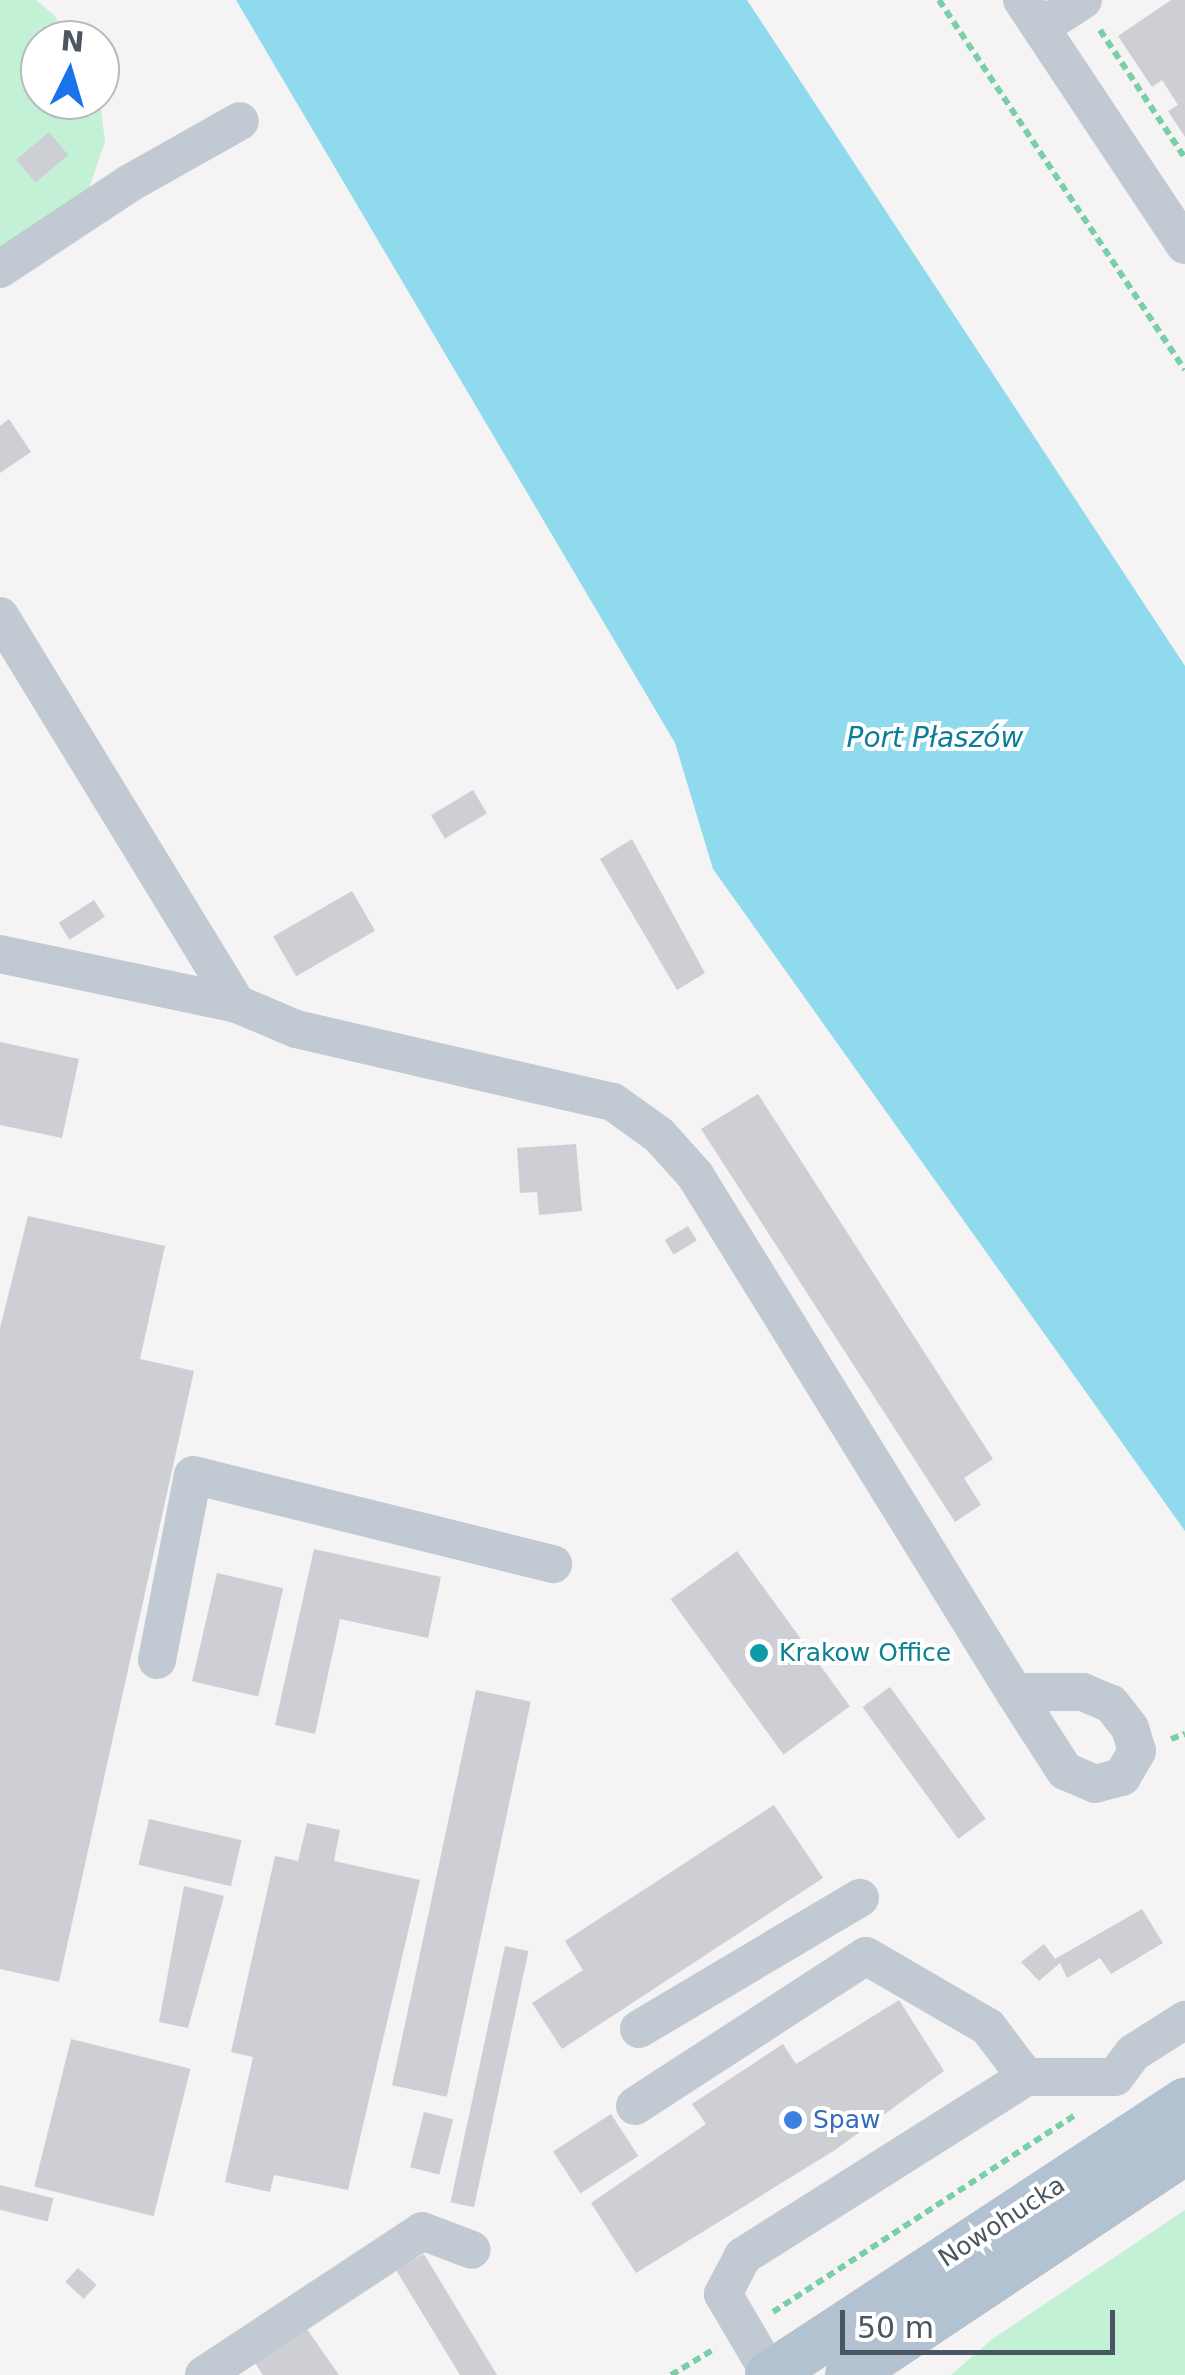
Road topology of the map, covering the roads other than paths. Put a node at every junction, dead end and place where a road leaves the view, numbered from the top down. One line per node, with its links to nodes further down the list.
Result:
1 (1082, 0): 2 (street)
2 (1032, 14): 4 (street)
3 (240, 122): 5 (street)
4 (1185, 245)
5 (0, 269)
6 (0, 616): 8 (street)
7 (0, 954): 8 (street)
8 (237, 1004): 11 (street)
9 (554, 1564): 10 (street)
10 (157, 1660)
11 (1014, 1692)
12 (860, 1898): 14 (street)
13 (1185, 2020): 15 (street)
14 (639, 2029)
15 (1026, 2076): 17 (street); 21 (street)
16 (1185, 2102): 21 (main road, Nowohucka)
17 (635, 2106)
18 (1185, 2151): 22 (main road, Nowohucka)
19 (472, 2250): 20 (street)
20 (204, 2375)
21 (770, 2375)
22 (849, 2375)

